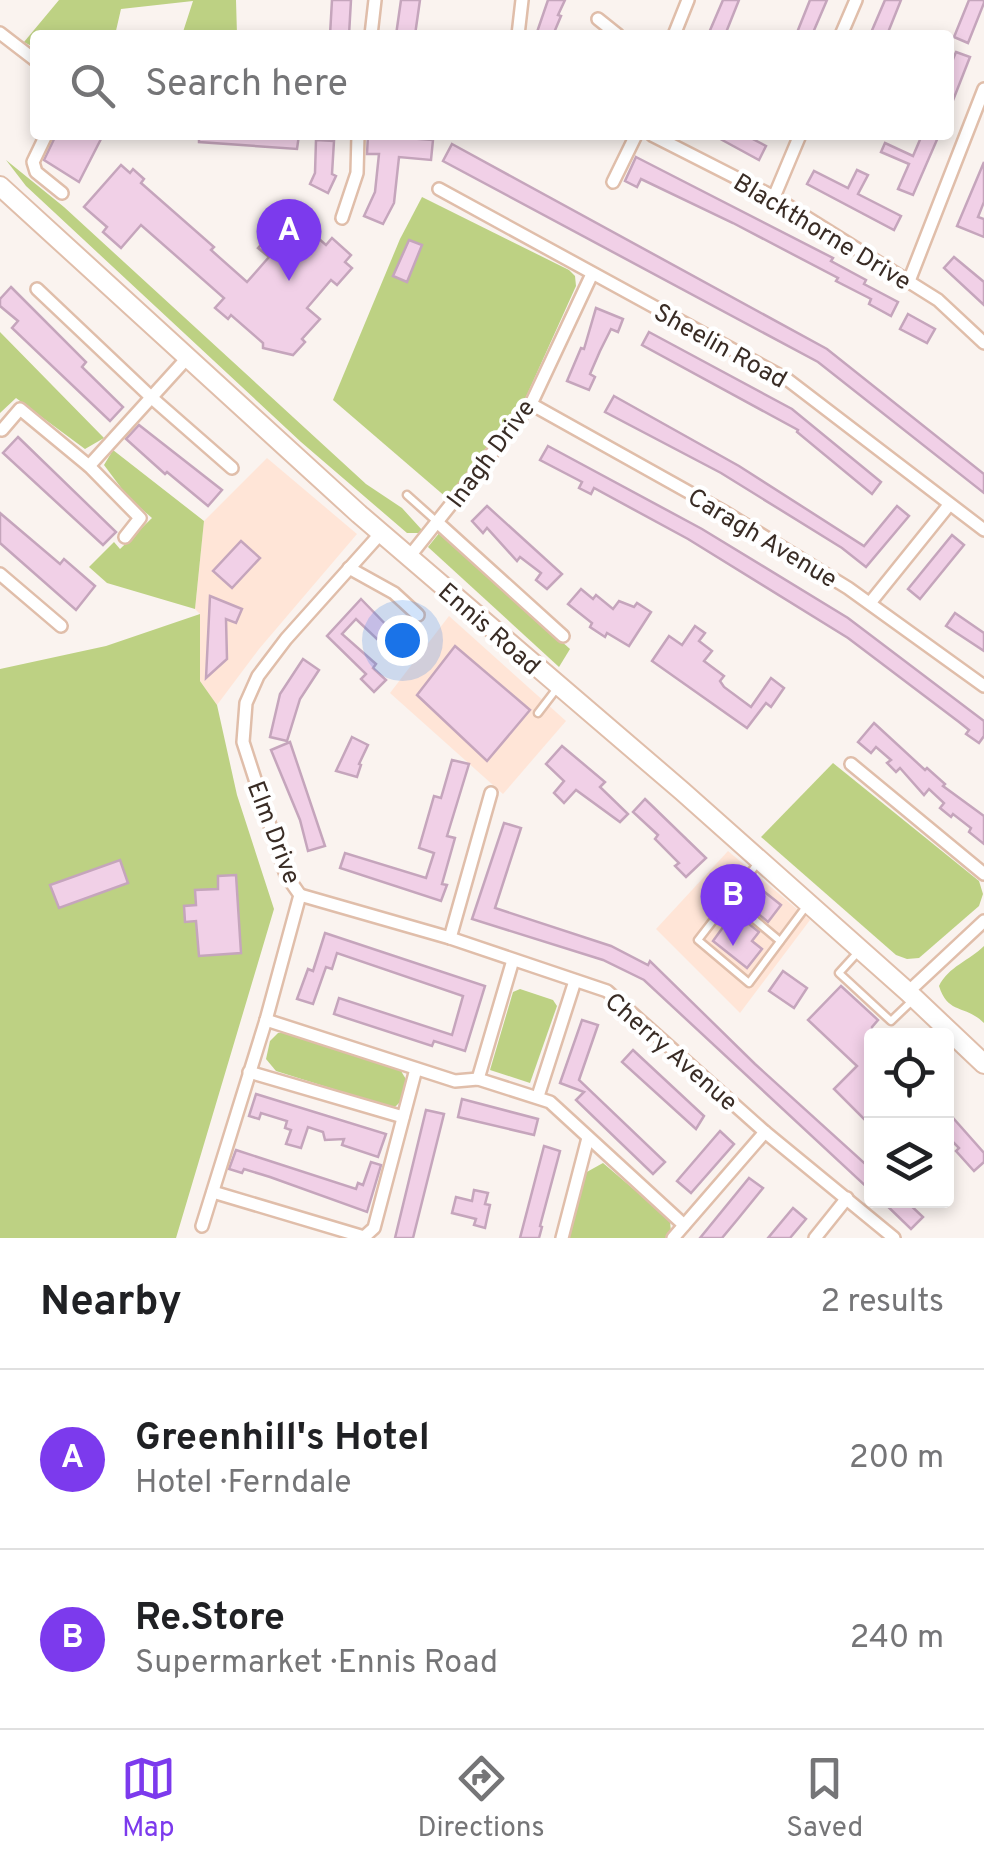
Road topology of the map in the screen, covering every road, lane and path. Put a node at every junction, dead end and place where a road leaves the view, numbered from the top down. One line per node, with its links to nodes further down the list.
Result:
1 (375, 0): 6 (street)
2 (522, 0): 7 (street)
3 (688, 0): 9 (street)
4 (856, 0): 10 (street)
5 (598, 19): 8 (street)
6 (371, 30)
7 (519, 30)
8 (612, 30)
9 (676, 30)
10 (844, 30)
11 (0, 33): 12 (street)
12 (30, 56)
13 (984, 89): 26 (street)
14 (44, 140): 22 (street)
15 (358, 140): 24 (street)
16 (634, 140): 19 (street)
17 (662, 140): 23 (street, Blackthorne Drive)
18 (798, 140): 23 (street)
19 (614, 182)
20 (0, 186): 29 (main road, Ennis Road)
21 (440, 190): 25 (street, Sheelin Road)
22 (62, 193)
23 (774, 197): 26 (street, Blackthorne Drive)
24 (342, 218)
25 (592, 274): 31 (street, Inagh Drive); 36 (street, Sheelin Road)
26 (909, 282): 28 (street, Blackthorne Drive)
27 (37, 289): 30 (street)
28 (984, 342)
29 (188, 357): 30 (street); 39 (main road, Ennis Road)
30 (152, 398): 33 (street); 34 (street)
31 (531, 404): 37 (street, Inagh Drive); 44 (street, Caragh Avenue)
32 (2, 430): 33 (street)
33 (89, 466): 40 (street)
34 (232, 468)
35 (407, 495): 37 (lane)
36 (950, 505): 38 (street, Sheelin Road); 44 (street)
37 (437, 522): 41 (street, Inagh Drive); 47 (street, Inagh Drive)
38 (984, 530)
39 (381, 533): 41 (main road, Ennis Road); 42 (street, Elm Drive)
40 (125, 536)
41 (409, 557): 48 (main road, Ennis Road)
42 (350, 568): 45 (street); 55 (street, Elm Drive)
43 (0, 574): 46 (street)
44 (870, 603): 49 (street, Caragh Avenue)
45 (418, 615)
46 (61, 626)
47 (562, 636)
48 (558, 686): 50 (lane); 53 (main road, Ennis Road)
49 (984, 686)
50 (538, 714)
51 (851, 764): 54 (street)
52 (492, 793): 59 (street)
53 (760, 860): 56 (lane); 57 (main road, Ennis Road)
54 (984, 874)
55 (300, 895): 59 (street, Cherry Avenue); 65 (street, Elm Drive)
56 (729, 898): 60 (lane); 60 (lane)
57 (809, 903): 60 (lane); 61 (main road, Ennis Road)
58 (984, 921): 64 (street)
59 (450, 938): 62 (street, Cherry Avenue)
60 (780, 941)
61 (860, 949): 64 (main road, Ennis Road); 64 (lane)
62 (513, 960): 63 (street, Cherry Avenue); 69 (street)
63 (574, 980): 70 (street); 72 (street, Cherry Avenue)
64 (911, 995): 66 (main road, Ennis Road)
65 (266, 1020): 67 (street); 68 (street, Elm Drive)
66 (984, 1064)
67 (416, 1069): 69 (street); 71 (street)
68 (249, 1072): 71 (street); 76 (street, Elm Drive)
69 (478, 1079): 70 (street)
70 (538, 1096): 73 (street)
71 (404, 1118): 76 (street)
72 (765, 1132): 77 (street, Cherry Avenue); 78 (street)
73 (588, 1138): 74 (street); 75 (street)
74 (608, 1156): 75 (street); 78 (street)
75 (580, 1162): 80 (street)
76 (213, 1192): 79 (street, Elm Drive)
77 (847, 1198): 82 (street); 83 (street, Cherry Avenue)
78 (684, 1225): 81 (street)
79 (202, 1226)
80 (562, 1238)
81 (673, 1238)
82 (815, 1238)
83 (894, 1238)

